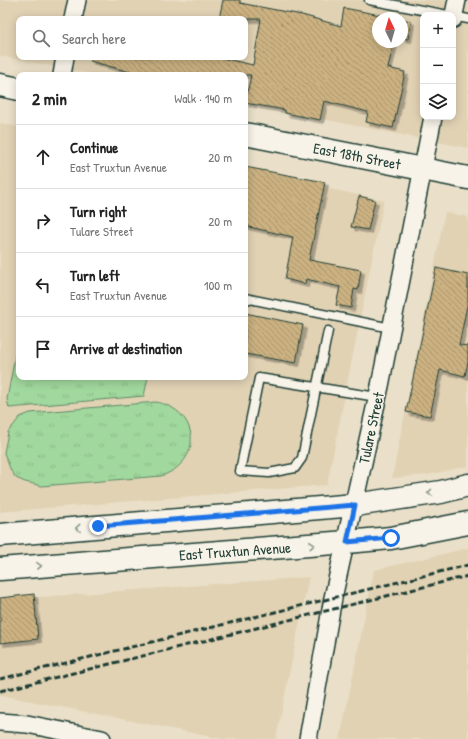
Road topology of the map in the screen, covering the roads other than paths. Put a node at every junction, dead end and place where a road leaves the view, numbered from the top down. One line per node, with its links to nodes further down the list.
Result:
1 (77, 0): 6 (street)
2 (370, 0): 4 (lane)
3 (457, 0): 5 (street)
4 (432, 12)
5 (454, 12)
6 (74, 16)
7 (456, 17): 8 (lane)
8 (468, 19)
9 (65, 60): 10 (street)
10 (63, 72)
11 (0, 85): 12 (main road)
12 (16, 88)
13 (432, 120): 15 (street, Tulare Street)
14 (248, 135): 15 (main road, East 18th Street)
15 (423, 169): 16 (main road, East 18th Street); 18 (street, Tulare Street)
16 (468, 178)
17 (248, 299): 18 (lane)
18 (391, 328): 21 (street, Tulare Street)
19 (328, 331): 20 (lane)
20 (317, 387): 20 (lane); 21 (lane)
21 (377, 397): 23 (street, Tulare Street)
22 (468, 485): 23 (main road, one-way to 23)
23 (355, 505): 25 (main road, one-way to 25); 26 (street, Tulare Street)
24 (468, 523): 26 (main road, East Truxtun Avenue)
25 (0, 535)
26 (347, 542): 27 (main road, East Truxtun Avenue, one-way to 26); 30 (street, Tulare Street)
27 (0, 569)
28 (0, 722): 29 (street)
29 (102, 739)
30 (308, 739)

